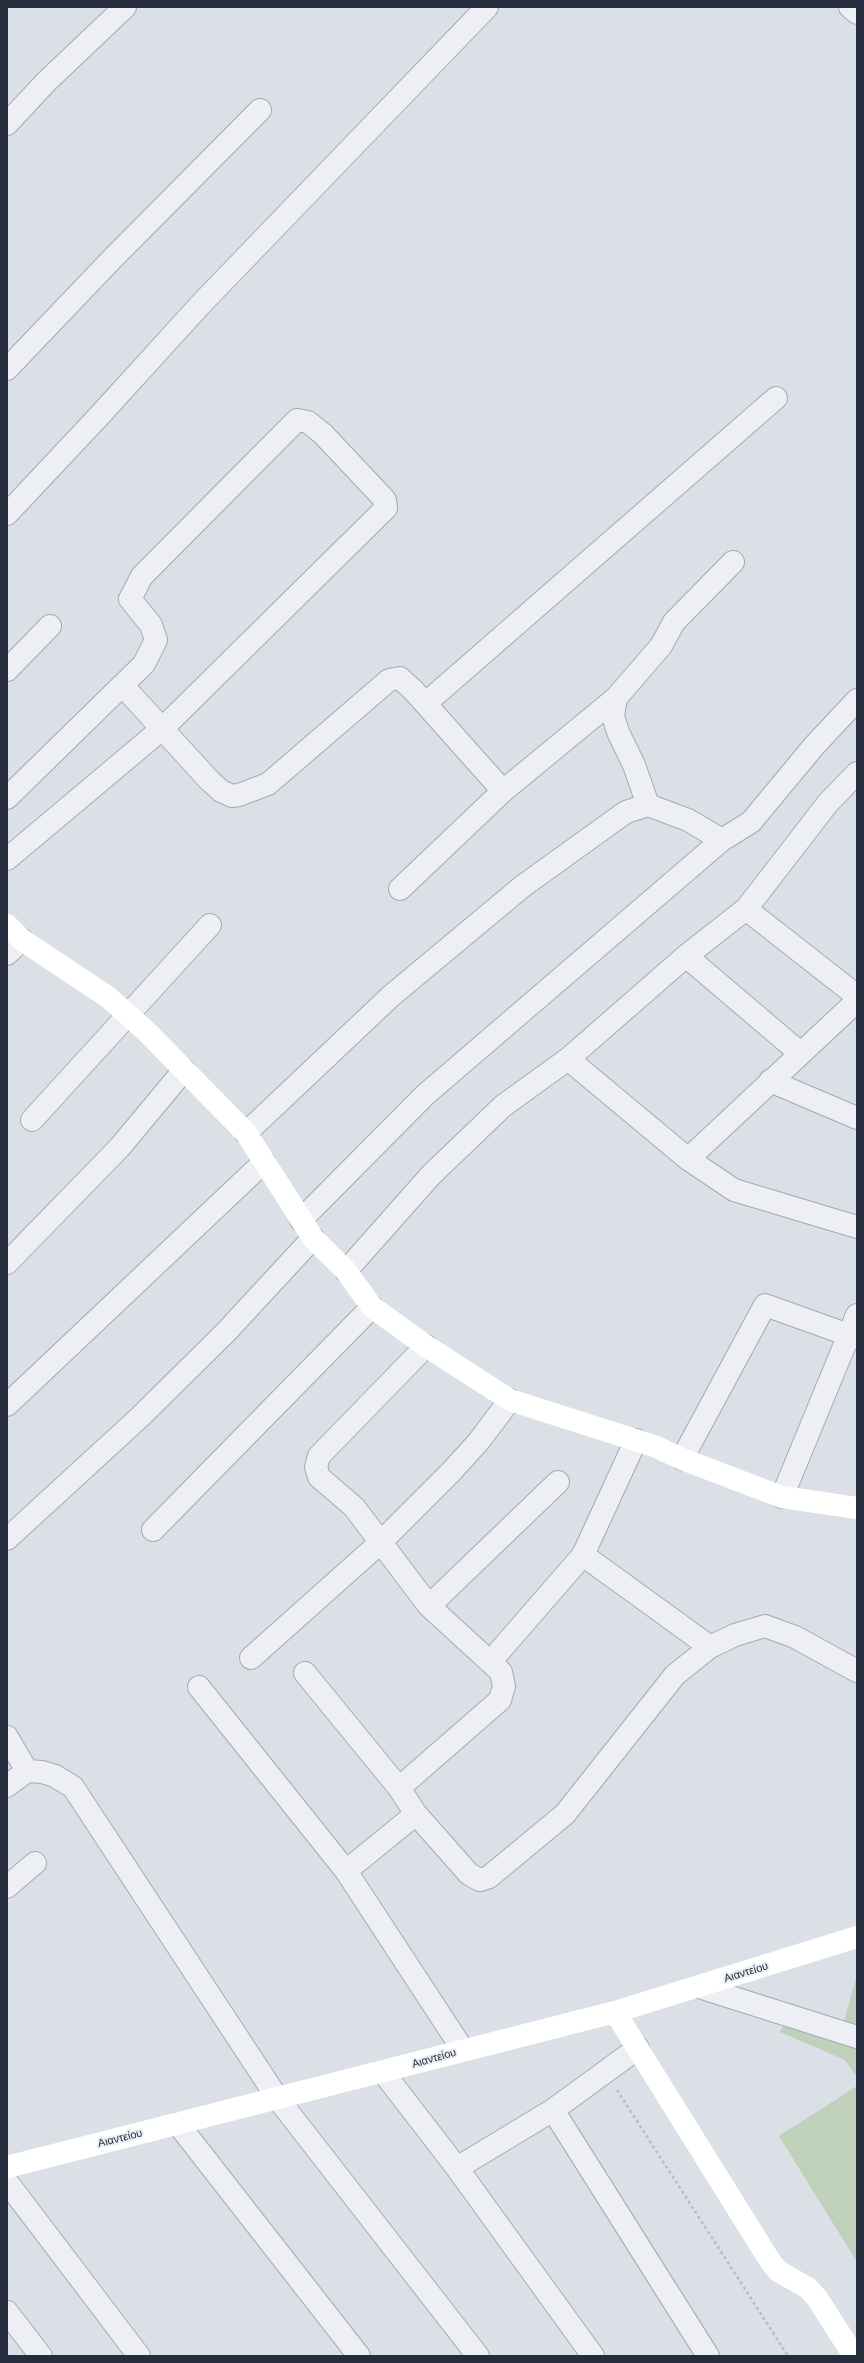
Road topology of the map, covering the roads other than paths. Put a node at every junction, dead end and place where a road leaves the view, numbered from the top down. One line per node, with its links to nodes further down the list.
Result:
1 (125, 7): 6 (street)
2 (487, 7): 9 (street)
3 (850, 7): 4 (street)
4 (857, 13)
5 (260, 110): 7 (street)
6 (7, 124)
7 (7, 369)
8 (776, 398): 16 (street)
9 (7, 514)
10 (734, 562): 14 (street)
11 (50, 626): 12 (street)
12 (7, 670)
13 (123, 686): 17 (street); 17 (street); 20 (street)
14 (616, 698): 19 (street); 21 (street)
15 (857, 700): 22 (street)
16 (426, 703): 17 (street); 19 (street)
17 (163, 728): 23 (street)
18 (857, 773): 25 (street)
19 (503, 790): 24 (street)
20 (7, 798)
21 (648, 805): 22 (street); 39 (street)
22 (722, 840): 42 (street)
23 (7, 859)
24 (400, 889)
25 (746, 909): 29 (street); 30 (street)
26 (7, 925): 28 (street)
27 (210, 925): 32 (street)
28 (15, 947): 32 (street)
29 (686, 956): 33 (street); 34 (street)
30 (857, 996)
31 (857, 1001): 33 (street)
32 (128, 1015): 35 (street); 38 (street)
33 (800, 1053): 36 (street)
34 (568, 1059): 40 (street); 46 (street)
35 (184, 1070): 39 (street); 45 (street)
36 (770, 1081): 37 (street); 40 (street)
37 (857, 1118)
38 (32, 1120)
39 (246, 1133): 41 (street)
40 (688, 1159): 43 (street)
41 (264, 1162): 42 (street); 52 (street)
42 (301, 1220): 44 (street)
43 (857, 1227)
44 (313, 1238): 46 (street); 59 (street)
45 (7, 1263)
46 (346, 1271): 47 (street)
47 (372, 1307): 50 (street); 58 (street)
48 (857, 1315): 49 (street)
49 (853, 1337): 54 (street); 56 (street)
50 (426, 1346): 51 (street); 60 (street)
51 (510, 1400): 53 (street); 60 (street)
52 (7, 1405)
53 (636, 1440): 54 (street); 61 (street)
54 (682, 1459): 56 (street)
55 (558, 1482): 62 (street)
56 (782, 1497): 57 (street)
57 (857, 1508)
58 (153, 1530)
59 (7, 1540)
60 (381, 1542): 62 (street); 64 (street)
61 (583, 1555): 63 (street); 65 (street)
62 (429, 1606): 65 (street)
63 (710, 1648): 66 (street); 73 (street)
64 (251, 1658)
65 (491, 1661): 72 (street)
66 (857, 1671)
67 (305, 1673): 72 (street)
68 (199, 1686): 75 (street)
69 (7, 1737): 70 (street)
70 (27, 1771): 71 (street); 84 (street)
71 (7, 1786)
72 (399, 1788): 73 (street)
73 (416, 1814): 75 (street)
74 (35, 1863): 76 (street)
75 (346, 1871): 82 (street)
76 (7, 1887)
77 (857, 1937): 78 (street, Αιαντείου)
78 (699, 1987): 79 (street, Αιαντείου); 80 (street)
79 (615, 2012): 81 (street); 82 (street, Αιαντείου)
80 (857, 2037)
81 (638, 2048): 85 (street); 97 (street)
82 (463, 2050): 83 (street, Αιαντείου)
83 (384, 2072): 84 (street, Αιαντείου); 88 (street)
84 (278, 2099): 86 (street, Αιαντείου); 94 (street)
85 (553, 2110): 88 (street); 96 (street)
86 (178, 2124): 87 (street, Αιαντείου); 93 (street)
87 (7, 2167)
88 (457, 2168): 95 (street)
89 (7, 2182): 92 (street)
90 (7, 2312): 91 (street)
91 (41, 2356)
92 (139, 2356)
93 (359, 2356)
94 (478, 2356)
95 (593, 2356)
96 (708, 2356)
97 (854, 2356)

